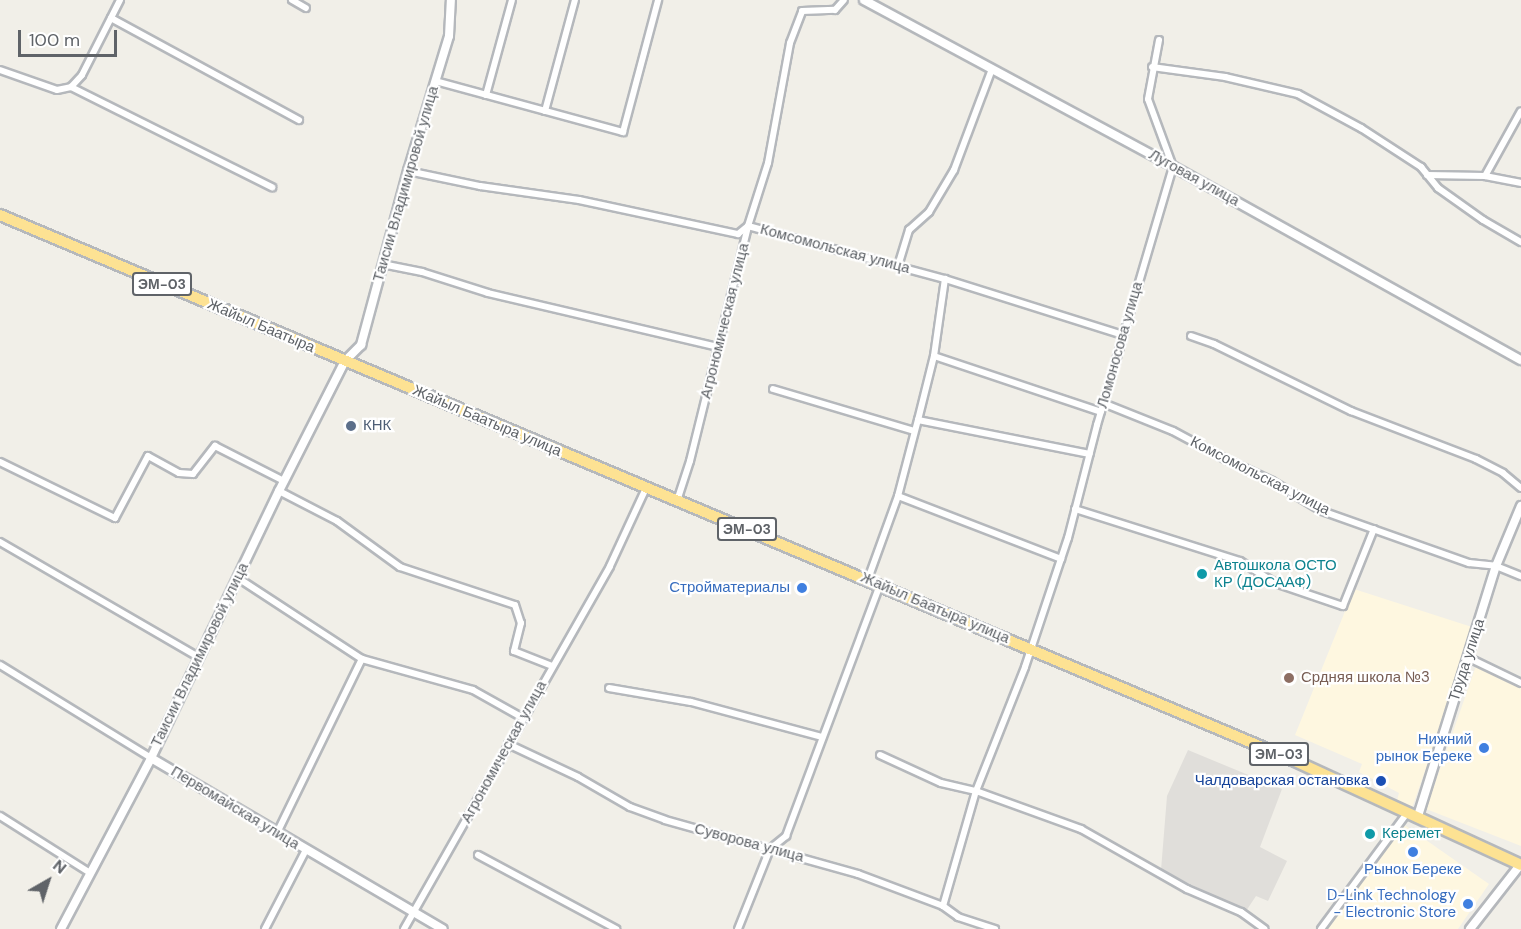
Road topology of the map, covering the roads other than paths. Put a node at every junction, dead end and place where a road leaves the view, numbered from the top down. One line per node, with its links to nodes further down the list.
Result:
1 (120, 0): 10 (street)
2 (292, 0): 9 (street)
3 (451, 0): 15 (street, Таисии Владимировой улица)
4 (512, 0): 17 (street)
5 (575, 0): 18 (street)
6 (658, 0): 18 (street)
7 (844, 0): 28 (street, Агрономическая улица)
8 (864, 0): 13 (street, Луговая улица)
9 (306, 8)
10 (111, 18): 16 (street); 20 (street)
11 (1159, 40): 12 (street)
12 (1152, 67): 21 (street); 23 (street)
13 (992, 69): 21 (street, Луговая улица); 31 (street)
14 (0, 70): 16 (street)
15 (435, 81): 17 (street); 22 (street, Таисии Владимировой улица)
16 (71, 87): 26 (street)
17 (486, 95): 18 (street)
18 (545, 111)
19 (1521, 111): 24 (street)
20 (298, 120)
21 (1173, 167): 33 (street, Ломоносова улица); 37 (street, Луговая улица)
22 (408, 171): 28 (street, Комсомольская улица); 30 (street, Таисии Владимировой улица)
23 (1428, 175): 24 (street); 29 (street)
24 (1485, 176): 25 (street)
25 (1521, 183)
26 (272, 187)
27 (0, 215): 38 (highway, Жайыл Баатыра / ЭМ-03)
28 (748, 226): 31 (street, Комсомольская улица); 35 (street, Агрономическая улица)
29 (1521, 242)
30 (382, 264): 35 (street); 38 (street, Таисии Владимировой улица)
31 (898, 266): 32 (street, Комсомольская улица)
32 (945, 279): 33 (street, Комсомольская улица); 36 (street)
33 (1123, 335): 40 (street, Ломоносова улица)
34 (1191, 336): 48 (street)
35 (718, 347): 51 (street, Агрономическая улица)
36 (934, 356): 41 (street); 42 (street)
37 (1521, 360)
38 (345, 361): 46 (street, Таисии Владимировой улица); 47 (highway, Жайыл Баатыра улица / ЭМ-03)
39 (773, 389): 43 (street)
40 (1103, 403): 41 (street, Ломоносова улица); 54 (street, Комсомольская улица)
41 (1101, 412): 44 (street, Ломоносова улица)
42 (918, 420): 43 (street); 44 (street)
43 (914, 431): 50 (street)
44 (1090, 454): 52 (street, Ломоносова улица)
45 (0, 462): 46 (street)
46 (284, 481): 49 (street, Таисии Владимировой улица)
47 (646, 488): 51 (highway, Жайыл Баатыра улица / ЭМ-03); 67 (street, Агрономическая улица)
48 (1521, 488)
49 (279, 490): 59 (street, Таисии Владимировой улица); 67 (street)
50 (898, 496): 56 (street); 60 (street)
51 (677, 501): 60 (highway, Жайыл Баатыра улица / ЭМ-03)
52 (1075, 509): 54 (street); 56 (street, Ломоносова улица)
53 (1520, 510): 57 (street, Труда улица)
54 (1374, 529): 57 (street, Комсомольская улица)
55 (0, 542): 63 (street)
56 (1061, 559): 62 (street, Ломоносова улица)
57 (1496, 566): 58 (street, Комсомольская улица); 64 (street, Труда улица)
58 (1521, 576)
59 (238, 578): 63 (street, Таисии Владимировой улица); 65 (street)
60 (868, 579): 61 (highway, Жайыл Баатыра улица / ЭМ-03)
61 (880, 584): 62 (highway, Жайыл Баатыра улица / ЭМ-03); 71 (street)
62 (1031, 649): 75 (street, Ломоносова улица); 76 (highway, Жайыл Баатыра улица / ЭМ-03)
63 (198, 657): 74 (street, Таисии Владимировой улица)
64 (1469, 658): 68 (street); 76 (street, Труда улица)
65 (362, 659): 70 (street); 78 (street)
66 (0, 665): 74 (street, Первомайская улица)
67 (552, 666): 70 (street, Агрономическая улица)
68 (1521, 683)
69 (609, 688): 71 (street)
70 (524, 718): 72 (street, Агрономическая улица)
71 (822, 737): 79 (street)
72 (508, 744): 79 (street, Суворова улица); 85 (street, Агрономическая улица)
73 (880, 755): 75 (street)
74 (150, 758): 78 (street, Первомайская улица); 83 (street, Таисии Владимировой улица)
75 (976, 791): 84 (street, Ломоносова улица); 93 (street)
76 (1413, 814): 82 (highway, Жайыл Баатыра улица / ЭМ-03); 94 (street)
77 (0, 816): 83 (street)
78 (278, 833): 80 (street, Первомайская улица)
79 (770, 849): 84 (street, Суворова улица); 91 (street)
80 (306, 850): 85 (street, Первомайская улица); 87 (street)
81 (478, 855): 90 (street)
82 (1520, 865): 95 (street)
83 (90, 873): 86 (street, Таисии Владимировой улица)
84 (943, 906): 92 (street, Суворова улица)
85 (413, 913): 88 (street, Агрономическая улица); 89 (street, Первомайская улица)
86 (61, 929)
87 (265, 929)
88 (404, 929)
89 (442, 929)
90 (616, 929)
91 (738, 929)
92 (995, 929)
93 (1264, 929)
94 (1321, 929)
95 (1470, 929)

